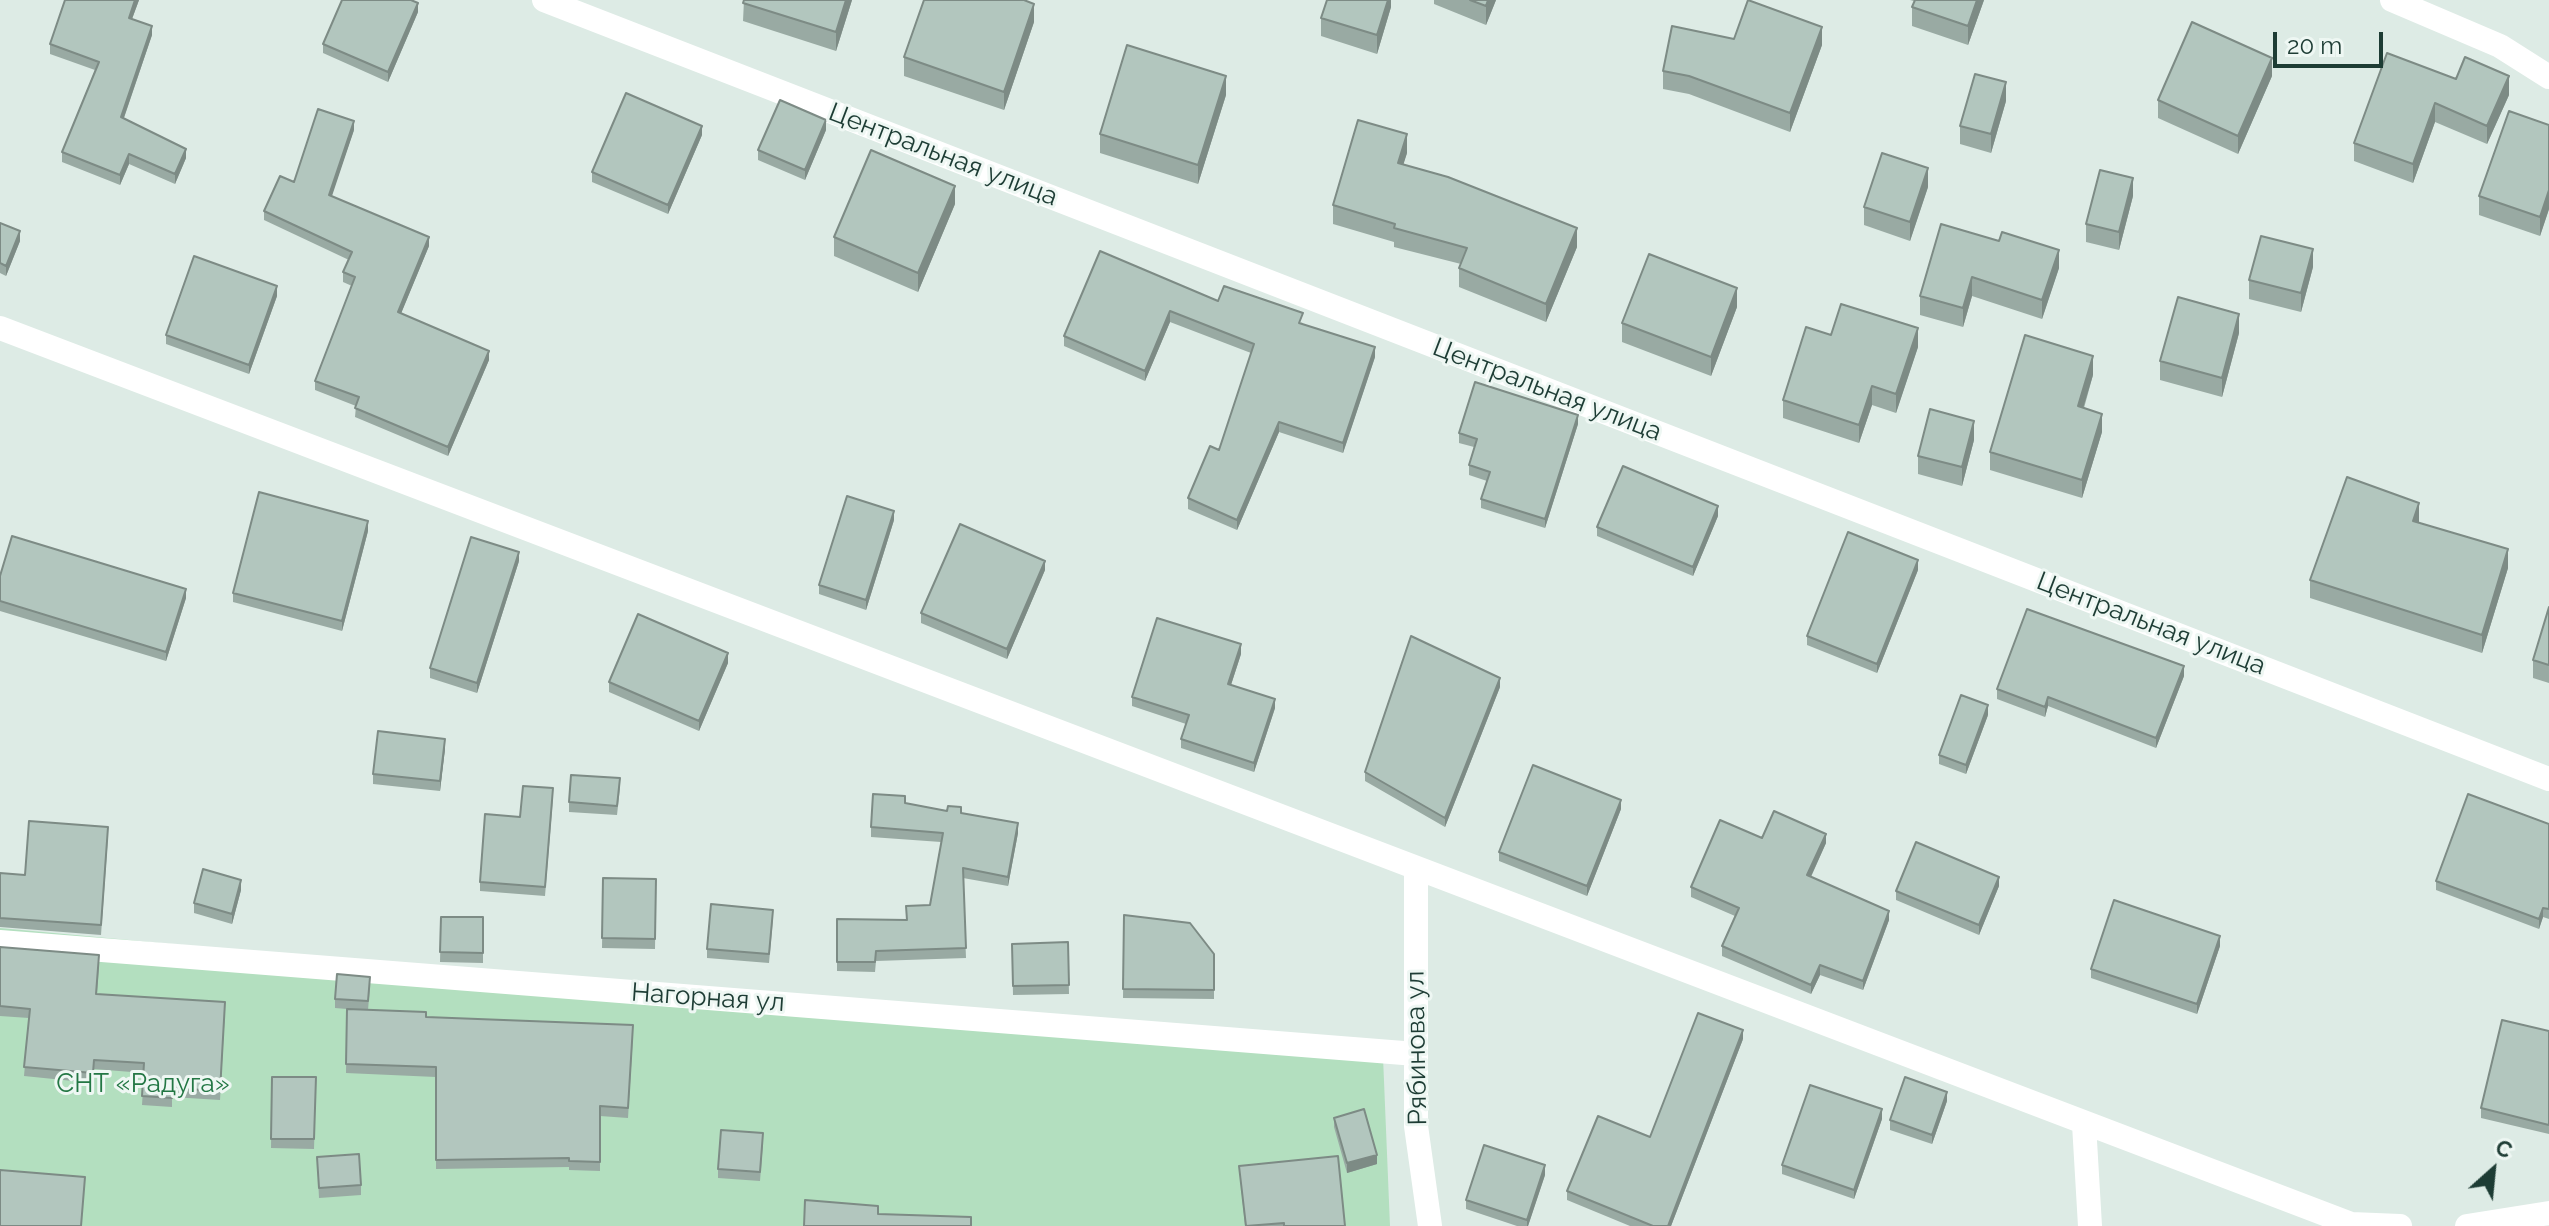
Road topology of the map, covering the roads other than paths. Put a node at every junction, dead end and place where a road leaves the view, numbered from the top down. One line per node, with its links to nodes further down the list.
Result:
1 (544, 0): 5 (street, Центральная улица)
2 (2392, 0): 3 (street)
3 (2549, 77)
4 (0, 328): 6 (street)
5 (2549, 779)
6 (1416, 868): 8 (street, Рябинова ул); 9 (street)
7 (0, 942): 8 (street, Нагорная ул)
8 (1416, 1054): 11 (street, Рябинова ул)
9 (2084, 1124): 12 (street); 13 (street)
10 (2549, 1213): 14 (street)
11 (1430, 1226)
12 (2090, 1226)
13 (2400, 1226)
14 (2467, 1226)

